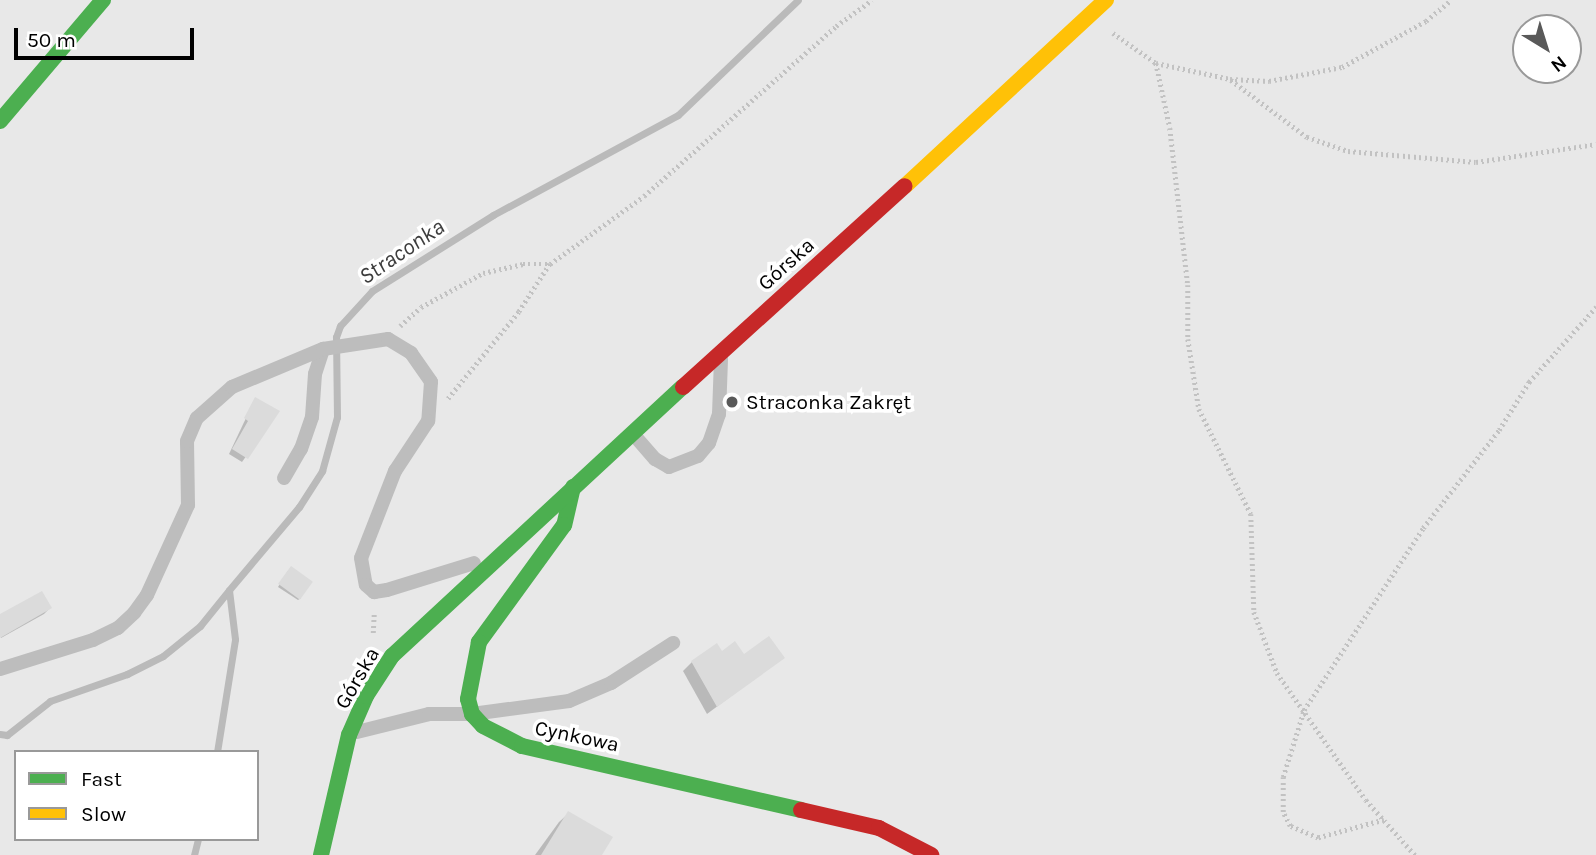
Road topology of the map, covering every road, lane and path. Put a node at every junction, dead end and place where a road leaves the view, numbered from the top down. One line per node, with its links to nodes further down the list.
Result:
1 (103, 0): 8 (street)
2 (872, 0): 10 (path)
3 (1106, 0): 5 (street, Górska)
4 (1451, 0): 7 (path)
5 (1090, 15): 6 (path); 14 (street, Górska)
6 (1156, 63): 7 (path); 22 (path)
7 (1230, 79): 9 (path)
8 (0, 121)
9 (1596, 144)
10 (550, 264): 12 (path); 15 (path)
11 (1596, 307): 22 (path)
12 (388, 339): 13 (lane); 15 (lane, Górska)
13 (323, 349): 17 (lane); 21 (lane)
14 (720, 350): 16 (street, Górska); 16 (lane)
15 (428, 421): 19 (lane, Górska)
16 (632, 430): 18 (street, Górska)
17 (284, 478)
18 (573, 485): 19 (street, Górska); 23 (street)
19 (493, 558): 24 (street, Górska)
20 (673, 643): 23 (lane)
21 (0, 669)
22 (1304, 710): 25 (path); 25 (path)
23 (472, 714): 24 (lane); 27 (street, Cynkowa)
24 (349, 735): 26 (street, Górska)
25 (1384, 820): 28 (path)
26 (321, 855)
27 (930, 855)
28 (1415, 855)

